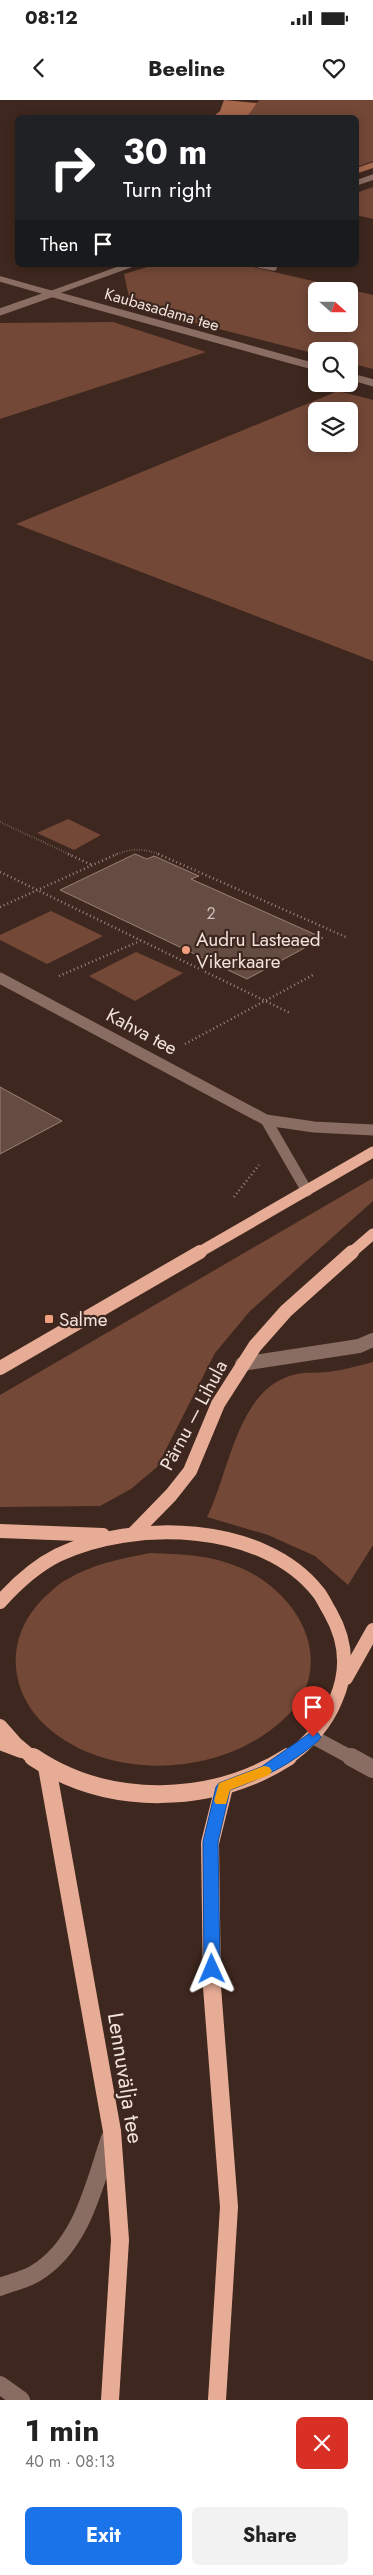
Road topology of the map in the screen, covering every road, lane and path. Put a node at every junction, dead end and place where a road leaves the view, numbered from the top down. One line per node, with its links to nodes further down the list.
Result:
1 (373, 177): 2 (street)
2 (359, 182)
3 (124, 267): 7 (street)
4 (269, 267): 5 (street)
5 (274, 268)
6 (0, 279): 7 (street, Kaubasadama tee)
7 (53, 293): 8 (street); 9 (street, Kaubasadama tee)
8 (0, 312)
9 (308, 365)
10 (358, 379): 11 (street)
11 (373, 383)
12 (0, 822): 13 (path)
13 (93, 865): 15 (path); 17 (path)
14 (0, 872): 15 (path)
15 (38, 890): 16 (path); 18 (path)
16 (0, 907)
17 (346, 937)
18 (141, 940): 21 (path); 22 (path)
19 (314, 975): 22 (path)
20 (0, 978): 21 (street, Kahva tee)
21 (26, 991): 24 (street, Kahva tee)
22 (265, 1001): 23 (path); 24 (path)
23 (290, 1013)
24 (156, 1060): 25 (street, Kahva tee)
25 (266, 1120): 26 (street, Kahva tee); 27 (street)
26 (373, 1130)
27 (282, 1147): 29 (street); 30 (path)
28 (373, 1152): 29 (main road)
29 (307, 1191): 34 (main road)
30 (230, 1201)
31 (373, 1234): 33 (main road, Pärnu — Lihula)
32 (373, 1340): 33 (street)
33 (242, 1364): 36 (main road, Pärnu — Lihula)
34 (0, 1368)
35 (0, 1531): 37 (main road)
36 (134, 1533): 37 (main road); 40 (main road)
37 (115, 1536): 38 (main road)
38 (0, 1602)
39 (373, 1630): 40 (main road)
40 (343, 1683): 42 (main road)
41 (0, 1726): 44 (main road)
42 (313, 1737): 46 (street); 47 (main road)
43 (0, 1743): 44 (main road)
44 (25, 1752): 45 (main road)
45 (47, 1767): 47 (main road); 48 (main road, Lennuvälja tee)
46 (373, 1768)
47 (224, 1787): 53 (main road)
48 (112, 2130): 49 (street); 52 (main road, Lennuvälja tee)
49 (0, 2287)
50 (0, 2386): 51 (street)
51 (21, 2400)
52 (110, 2400)
53 (217, 2400)

